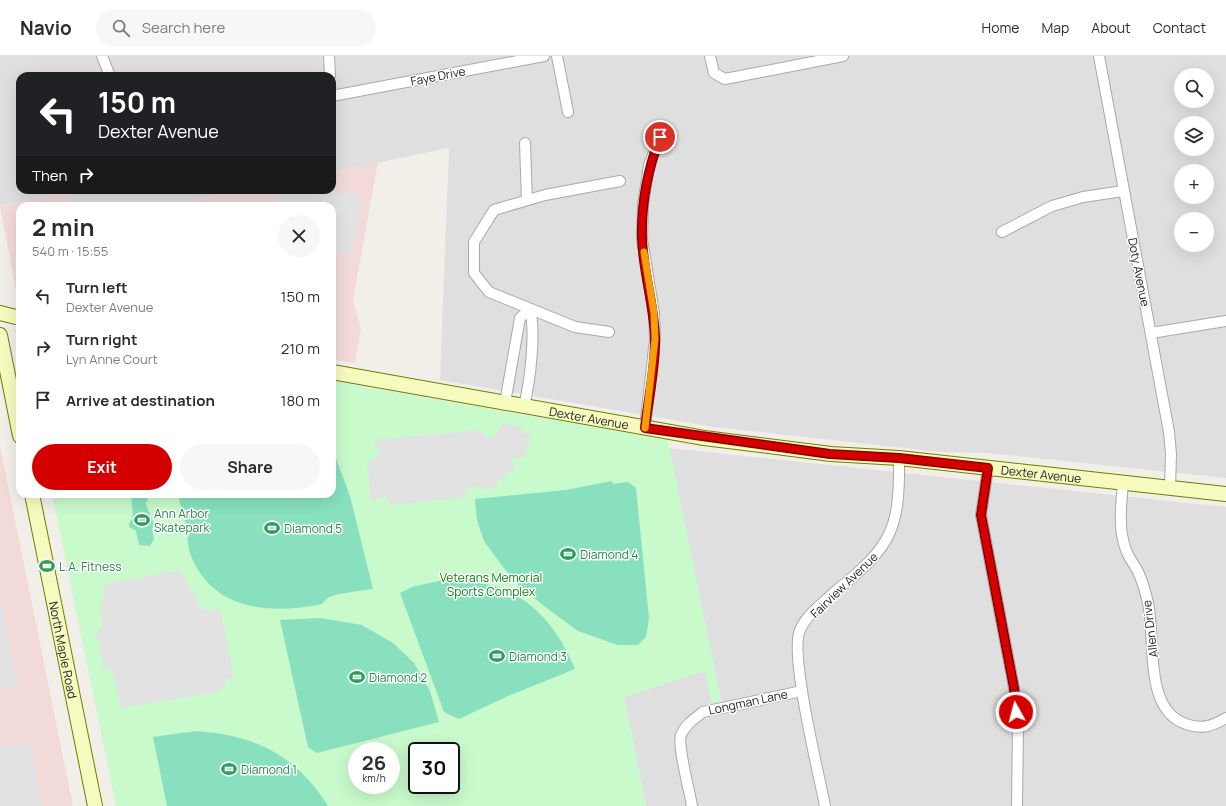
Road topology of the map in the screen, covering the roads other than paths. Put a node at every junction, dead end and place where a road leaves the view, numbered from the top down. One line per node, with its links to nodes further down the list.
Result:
1 (102, 56): 8 (street)
2 (328, 56): 9 (street)
3 (544, 56): 10 (street, Faye Drive)
4 (557, 56): 11 (street)
5 (710, 56): 6 (street)
6 (843, 56)
7 (1099, 56): 15 (street, Doty Avenue)
8 (108, 72)
9 (330, 72)
10 (336, 93)
11 (568, 112)
12 (660, 137): 29 (street)
13 (525, 143): 16 (street)
14 (620, 181): 16 (street)
15 (1123, 191): 17 (street); 23 (street, Doty Avenue)
16 (527, 200): 18 (street)
17 (1002, 232)
18 (530, 309): 22 (street); 26 (street); 27 (street)
19 (0, 312): 20 (main road)
20 (16, 317)
21 (1226, 321): 23 (street)
22 (610, 332)
23 (1151, 333): 33 (street, Doty Avenue)
24 (0, 335): 28 (main road)
25 (336, 373): 26 (main road, Dexter Avenue)
26 (504, 402): 27 (main road, Dexter Avenue)
27 (524, 406): 29 (main road, Dexter Avenue)
28 (16, 416)
29 (645, 428): 30 (main road, Dexter Avenue)
30 (899, 458): 31 (main road, Dexter Avenue); 36 (street, Fairview Avenue)
31 (988, 468): 32 (main road, Dexter Avenue); 41 (street)
32 (1123, 484): 33 (main road, Dexter Avenue); 37 (street, Allen Drive)
33 (1170, 488): 34 (main road, Dexter Avenue)
34 (1226, 494)
35 (33, 498): 38 (main road, North Maple Road)
36 (802, 691): 39 (street, Longman Lane); 40 (street, Fairview Avenue)
37 (1226, 718)
38 (95, 806)
39 (692, 806)
40 (825, 806)
41 (1017, 806)

